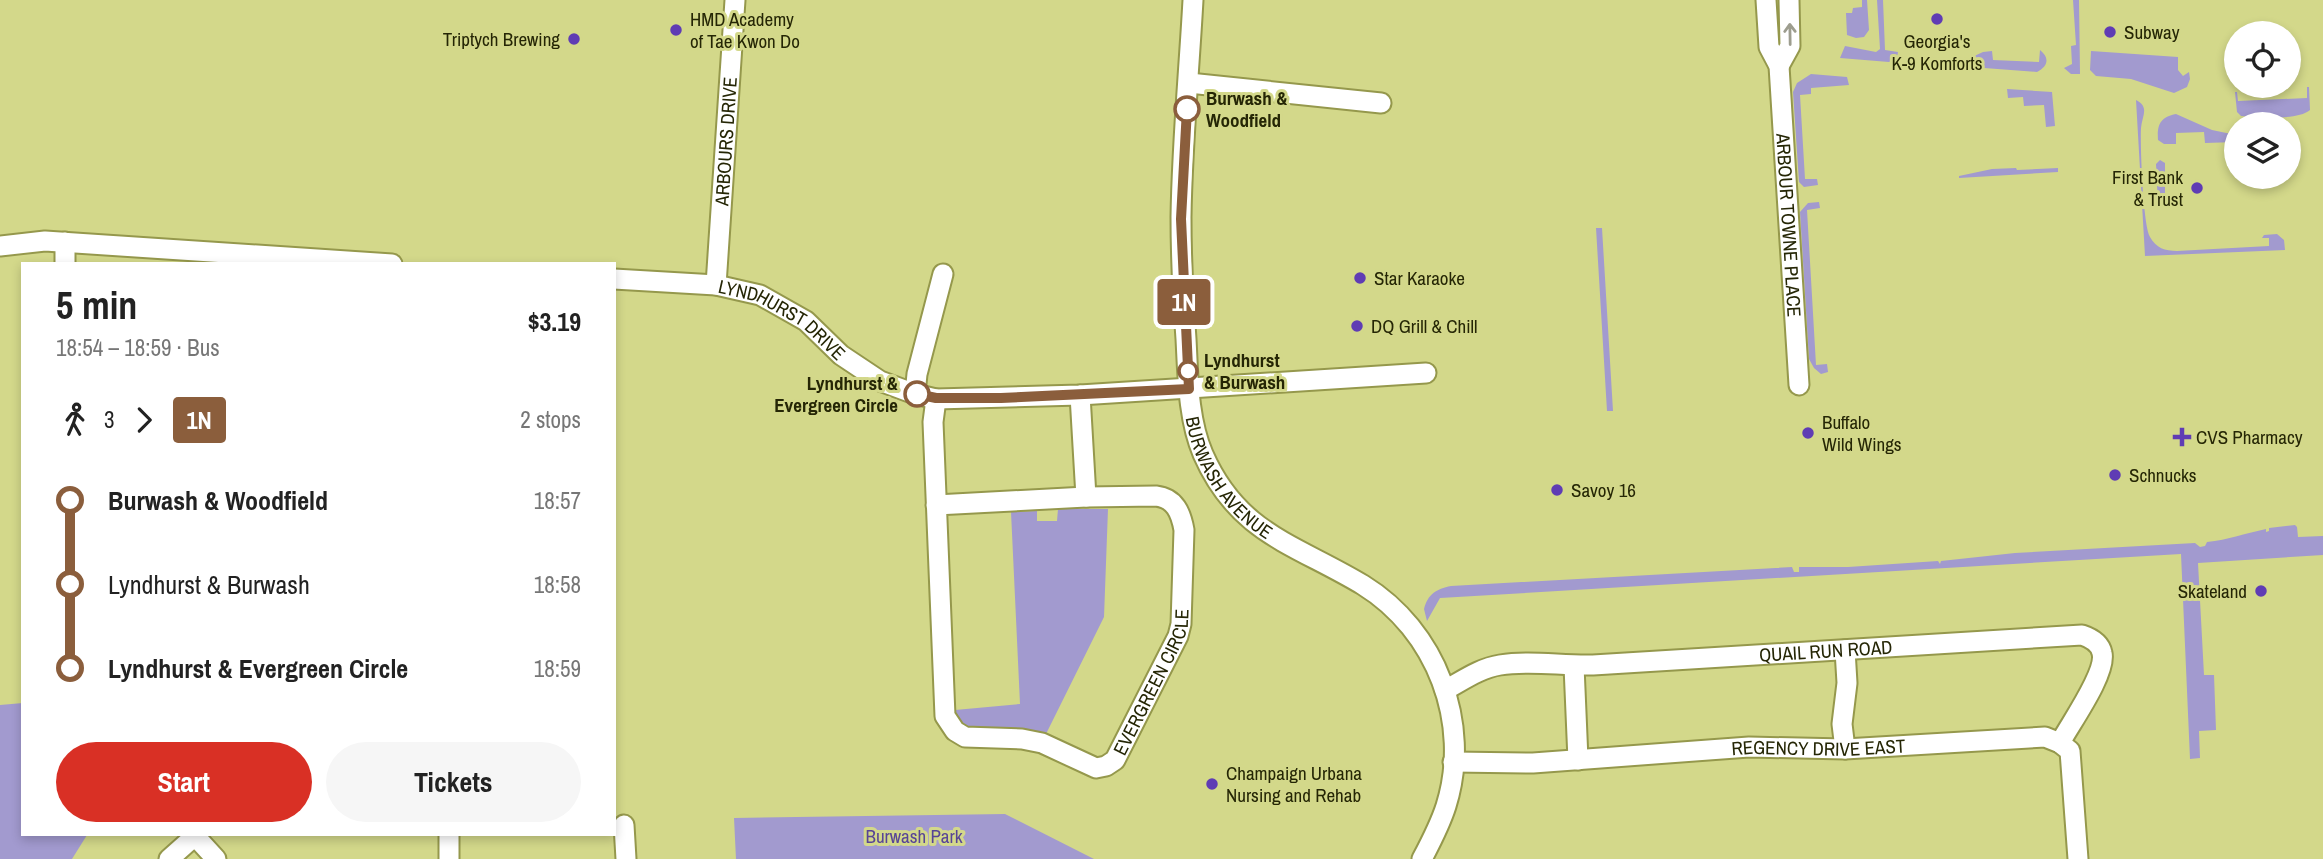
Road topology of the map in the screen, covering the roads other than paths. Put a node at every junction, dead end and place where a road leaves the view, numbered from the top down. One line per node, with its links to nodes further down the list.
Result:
1 (736, 0): 14 (street, ARBOURS DRIVE)
2 (1194, 0): 6 (street, BURWASH AVENUE)
3 (1766, 0): 5 (street, ARBOUR TOWNE PLACE)
4 (1789, 0): 5 (street, ARBOUR TOWNE PLACE, one-way to 4)
5 (1779, 66): 16 (street, ARBOUR TOWNE PLACE)
6 (1189, 83): 7 (street); 17 (street, BURWASH AVENUE)
7 (1381, 103)
8 (65, 242): 9 (street); 10 (street); 11 (street)
9 (0, 246)
10 (65, 262)
11 (362, 262)
12 (943, 274): 18 (street)
13 (616, 279): 14 (street, LYNDHURST DRIVE)
14 (716, 285): 18 (street, LYNDHURST DRIVE)
15 (1426, 373): 17 (street, LYNDHURST DRIVE)
16 (1799, 385)
17 (1189, 389): 19 (street, LYNDHURST DRIVE); 25 (street, BURWASH AVENUE)
18 (915, 394): 20 (street, LYNDHURST DRIVE)
19 (1080, 395): 20 (street, LYNDHURST DRIVE); 21 (street)
20 (936, 398): 22 (street, EVERGREEN CIRCLE)
21 (1086, 497): 22 (street, EVERGREEN CIRCLE); 22 (street, EVERGREEN CIRCLE)
22 (936, 505)
23 (1845, 649): 24 (street, QUAIL RUN ROAD); 26 (street, QUAIL RUN ROAD); 27 (street)
24 (1574, 666): 25 (street, QUAIL RUN ROAD); 28 (street)
25 (1445, 690): 29 (street, BURWASH AVENUE)
26 (2060, 743): 27 (street, REGENCY DRIVE EAST); 39 (street)
27 (1845, 749): 28 (street, REGENCY DRIVE EAST)
28 (1578, 760): 29 (street, REGENCY DRIVE EAST)
29 (1453, 762): 38 (street, BURWASH AVENUE)
30 (624, 825): 37 (street)
31 (194, 836): 34 (street)
32 (196, 836): 35 (street)
33 (449, 836): 36 (street)
34 (169, 859)
35 (216, 859)
36 (449, 859)
37 (626, 859)
38 (1422, 859)
39 (2078, 859)

